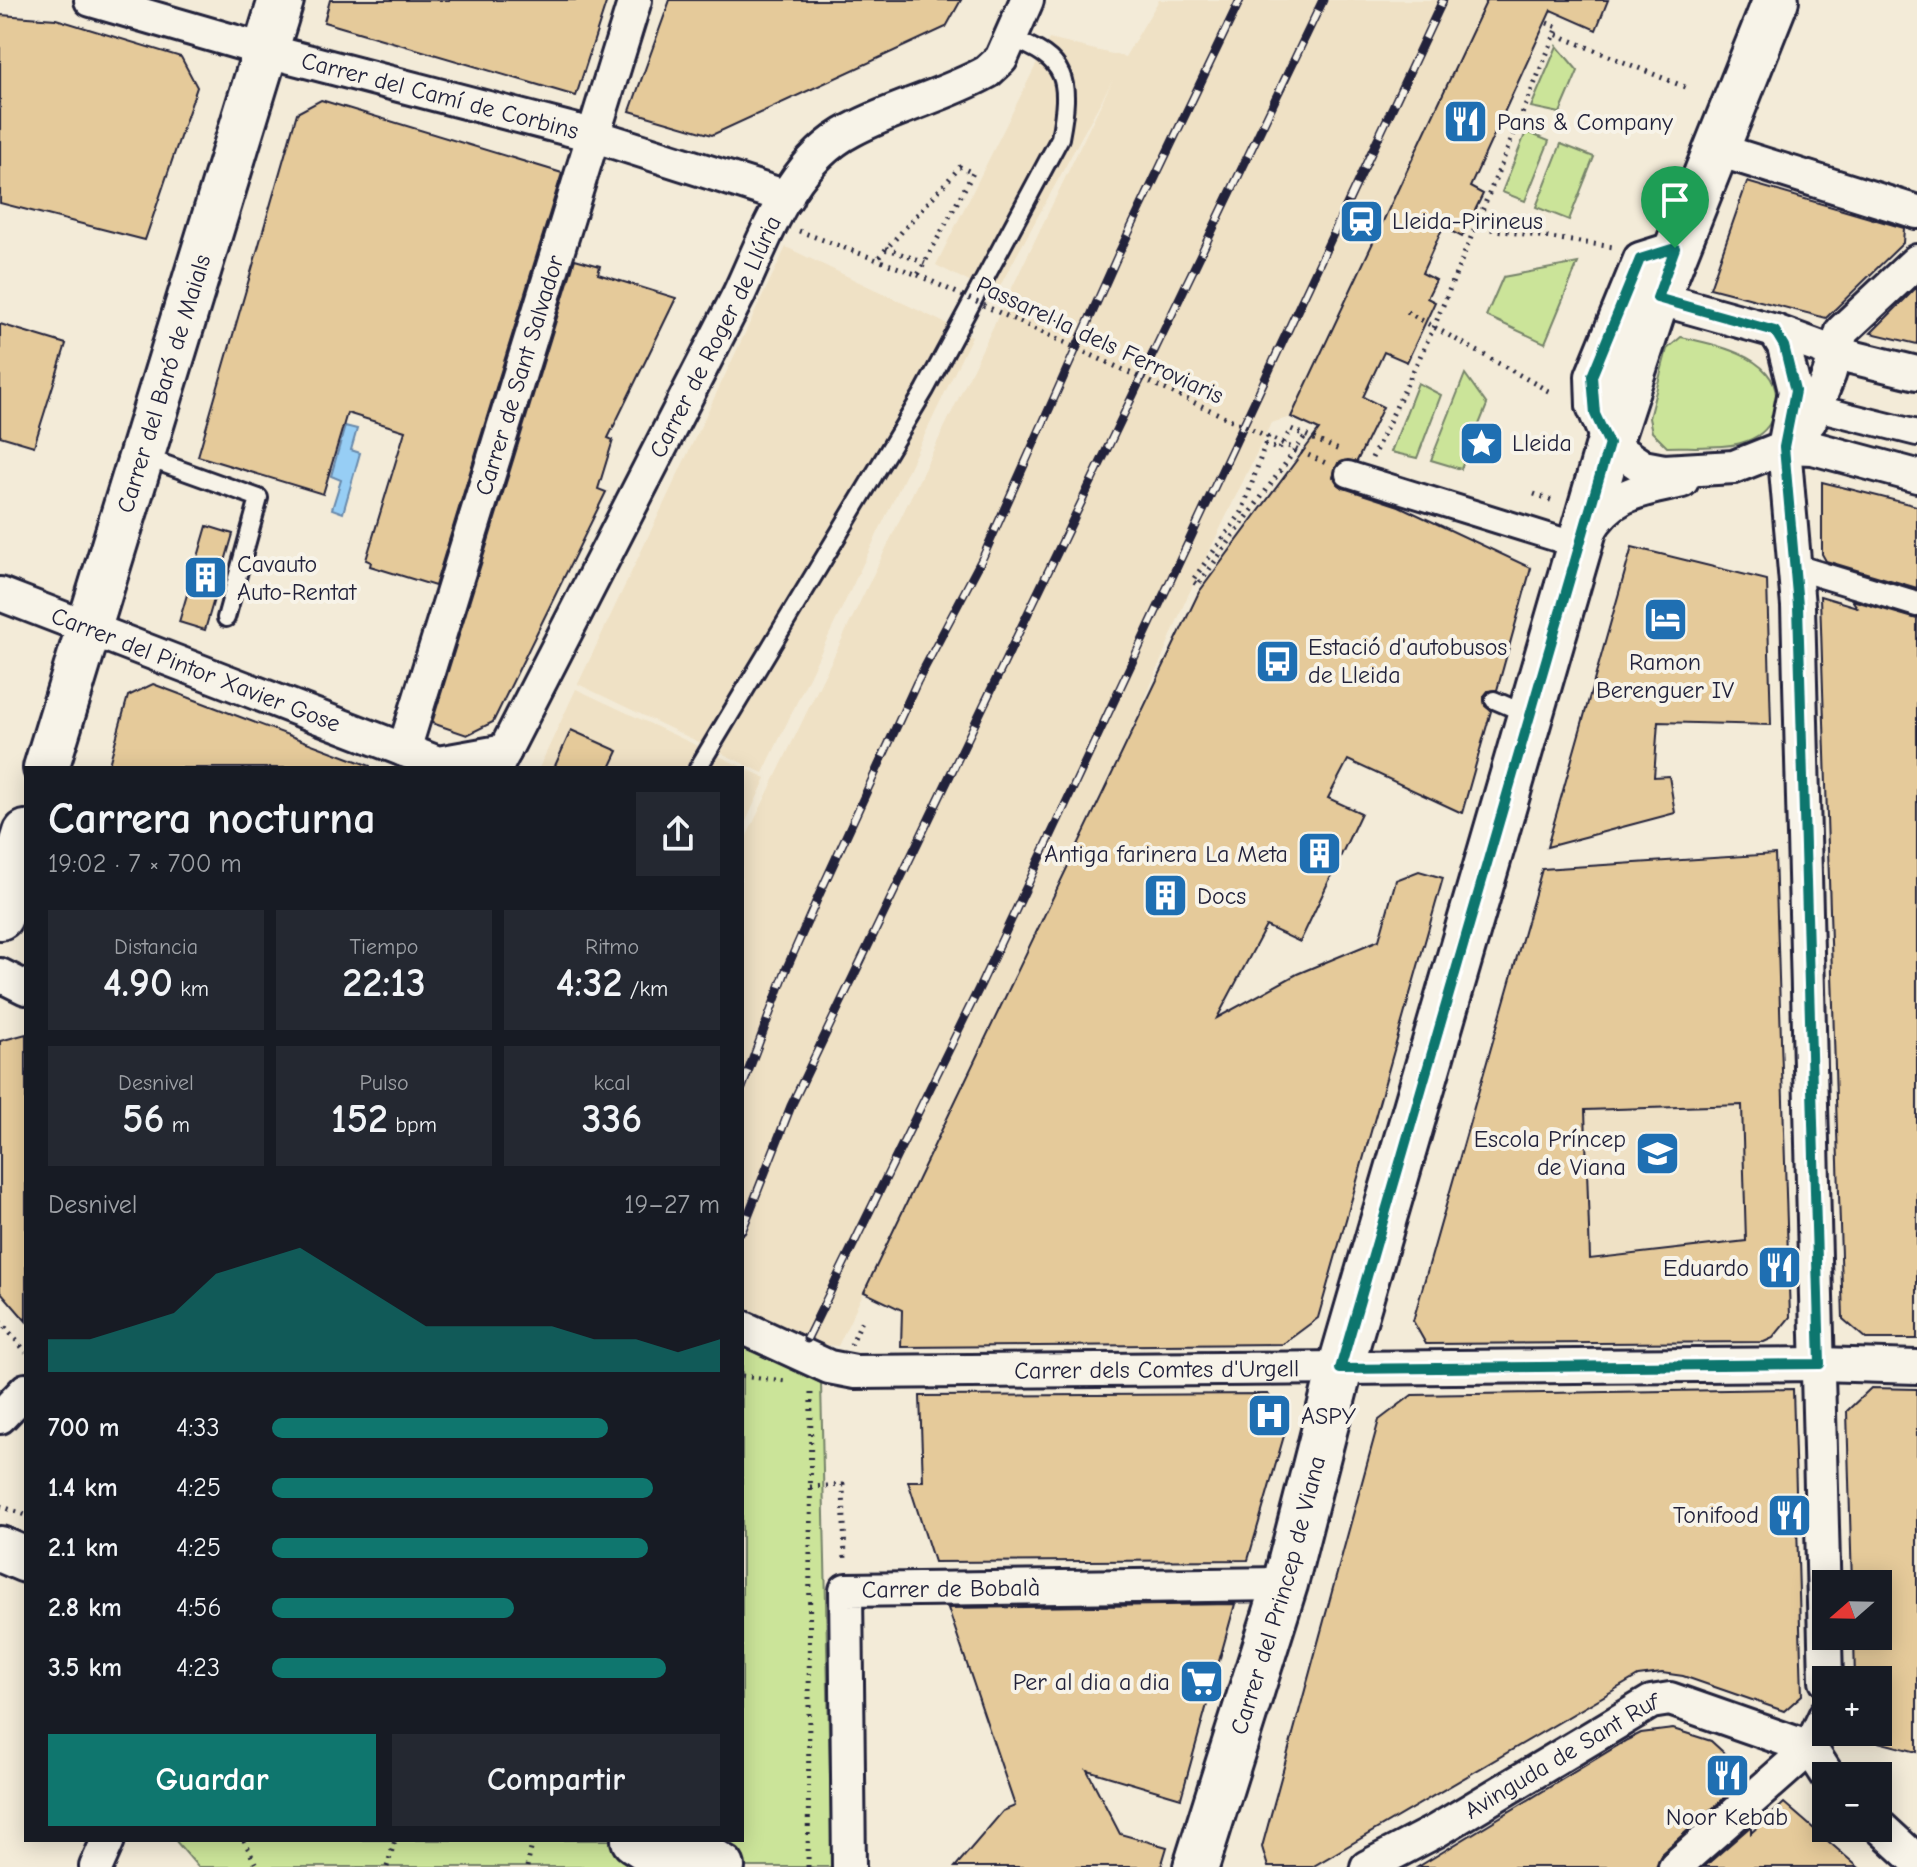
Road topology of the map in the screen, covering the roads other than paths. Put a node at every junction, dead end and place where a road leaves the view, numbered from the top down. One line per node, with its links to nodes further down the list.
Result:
1 (92, 0): 7 (street, Carrer del Camí de Corbins)
2 (281, 0): 7 (main road, Carrer del Baró de Maials)
3 (635, 0): 8 (street, Carrer de Sant Salvador)
4 (1027, 0): 6 (street, Carrer de Roger de Llúria)
5 (1776, 0): 9 (main road, Carrer del Princep de Viana)
6 (1010, 38): 10 (street, Carrer de Roger de Llúria); 35 (lane)
7 (264, 50): 8 (street, Carrer del Camí de Corbins); 21 (main road, Carrer del Baró de Maials)
8 (592, 135): 10 (street, Carrer del Camí de Corbins); 31 (street, Carrer de Sant Salvador)
9 (1715, 149): 11 (street); 13 (main road, Carrer del Princep de Viana)
10 (780, 210): 32 (street, Carrer de Roger de Llúria)
11 (1917, 212)
12 (1917, 261): 15 (street)
13 (1636, 305): 14 (street); 19 (main road, Carrer del Princep de Viana)
14 (1775, 331): 15 (street); 20 (street)
15 (1835, 353): 16 (street); 20 (street)
16 (1917, 373)
17 (1825, 410): 18 (street)
18 (1917, 433)
19 (1609, 444): 23 (street); 25 (main road, Carrer del Princep de Viana)
20 (1784, 447): 23 (street); 24 (street); 26 (street)
21 (143, 456): 29 (lane); 30 (main road, Carrer del Baró de Maials)
22 (1352, 468): 25 (street)
23 (1710, 469): 25 (street)
24 (1917, 476)
25 (1580, 546): 43 (main road, Carrer del Princep de Viana)
26 (1800, 569): 28 (street); 41 (street)
27 (0, 594): 30 (street, Carrer del Pintor Xavier Gose)
28 (1917, 604)
29 (226, 618)
30 (90, 629): 31 (street, Carrer del Pintor Xavier Gose); 33 (main road, Carrer del Baró de Maials)
31 (404, 750): 34 (street, Carrer del Pintor Xavier Gose)
32 (501, 759): 34 (street, Carrer del Pintor Xavier Gose)
33 (47, 766)
34 (440, 766)
35 (699, 766)
36 (24, 839): 37 (main road)
37 (0, 917)
38 (0, 975): 39 (street)
39 (24, 987)
40 (752, 1332): 43 (street, Carrer dels Comtes d'Urgell)
41 (1820, 1364): 42 (street, Carrer dels Comtes d'Urgell); 43 (street, Carrer dels Comtes d'Urgell); 51 (street)
42 (1917, 1367)
43 (1340, 1369): 50 (main road, Carrer del Princep de Viana)
44 (24, 1392): 45 (street)
45 (0, 1417)
46 (0, 1522): 47 (main road)
47 (24, 1531)
48 (0, 1549): 49 (main road)
49 (24, 1559)
50 (1285, 1584): 63 (street, Carrer de Bobalà); 64 (main road, Carrer del Princep de Viana)
51 (1826, 1666)
52 (1812, 1744): 53 (street)
53 (1810, 1748): 54 (street); 65 (street, Avinguda de Sant Ruf); 66 (street)
54 (1819, 1762)
55 (1892, 1838): 59 (street)
56 (107, 1842): 60 (street)
57 (637, 1842): 61 (main road)
58 (682, 1842): 62 (main road)
59 (1917, 1861)
60 (96, 1867)
61 (676, 1867)
62 (722, 1867)
63 (849, 1867)
64 (1196, 1867)
65 (1367, 1867)
66 (1675, 1867)

